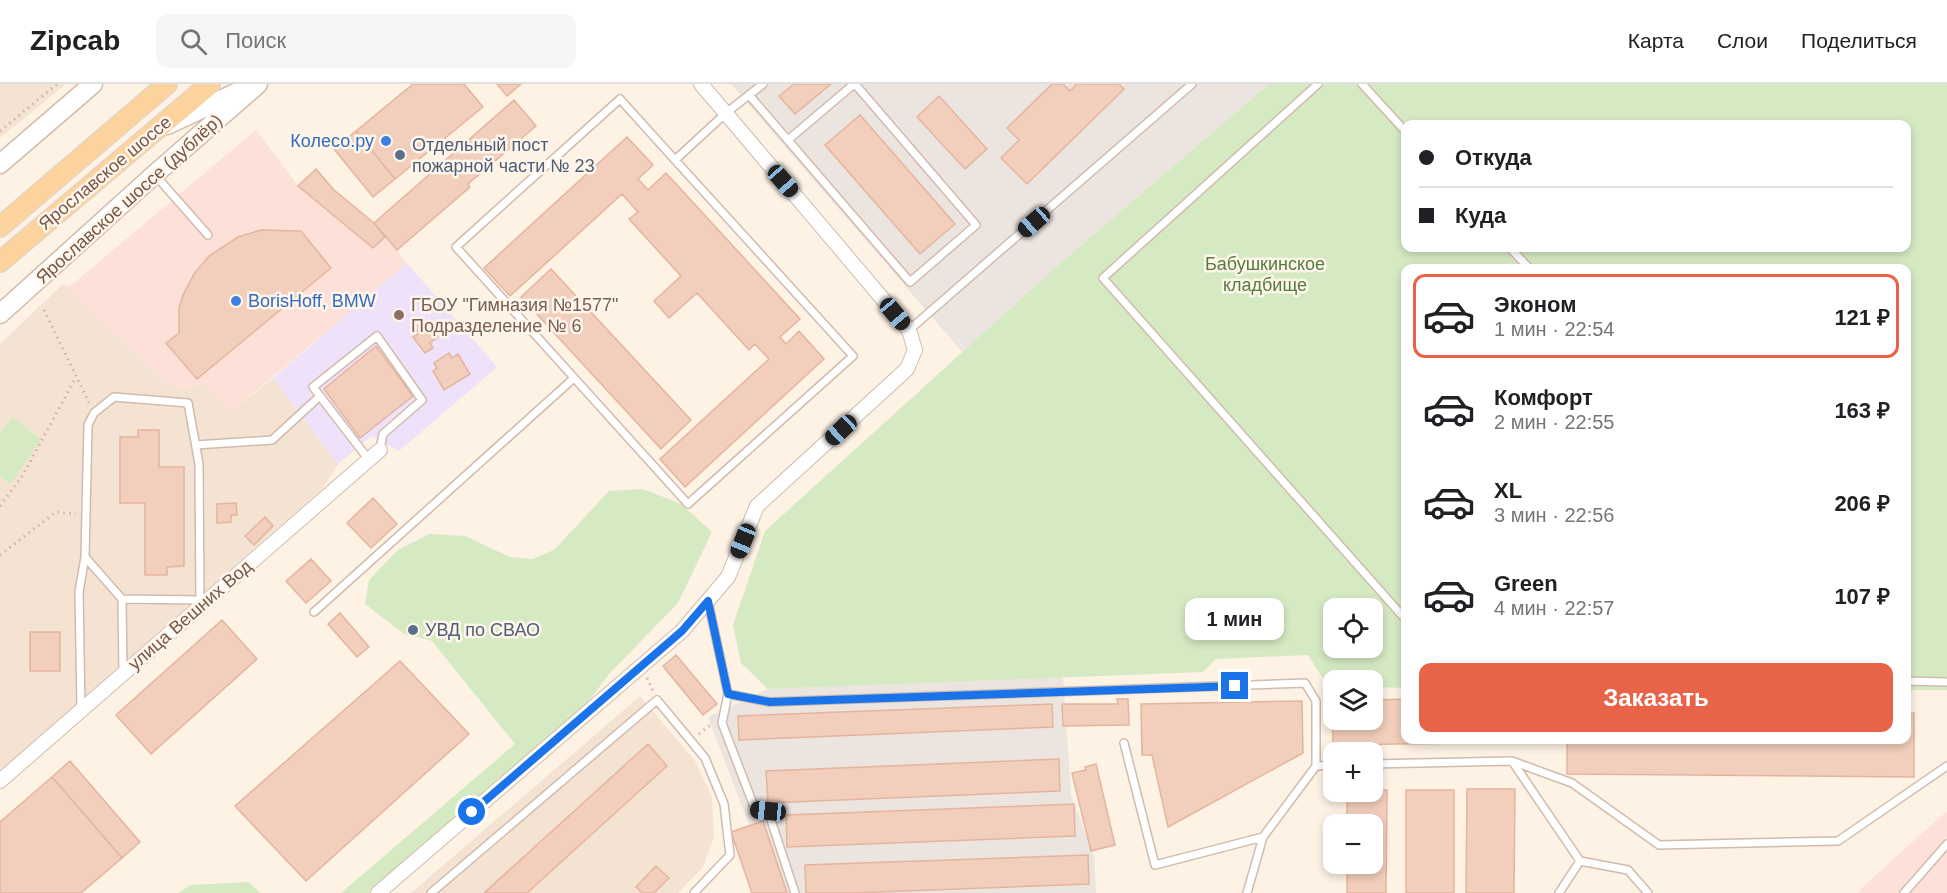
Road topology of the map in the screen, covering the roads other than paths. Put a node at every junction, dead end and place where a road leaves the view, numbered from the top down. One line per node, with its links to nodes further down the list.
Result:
1 (93, 84): 17 (street)
2 (167, 84): 19 (main road, Ярославское шоссе)
3 (210, 84): 14 (main road, Ярославское шоссе)
4 (257, 84): 14 (street); 18 (street, Ярославское шоссе (дублёр))
5 (701, 84): 12 (street)
6 (763, 84): 11 (lane)
7 (854, 84): 15 (lane); 15 (lane)
8 (1192, 84): 25 (lane)
9 (1318, 84): 35 (lane)
10 (1362, 84): 13 (lane)
11 (749, 95): 12 (lane); 15 (lane)
12 (726, 113): 16 (lane); 25 (street)
13 (1401, 127)
14 (154, 131): 22 (main road, Ярославское шоссе)
15 (788, 140)
16 (675, 160): 26 (lane); 26 (lane)
17 (0, 164)
18 (155, 174): 20 (lane); 24 (street, Ярославское шоссе (дублёр))
19 (0, 227)
20 (208, 235)
21 (1514, 252): 23 (lane)
22 (0, 262)
23 (1525, 264)
24 (0, 314)
25 (909, 330): 32 (street)
26 (574, 378): 34 (lane)
27 (320, 396): 28 (lane); 29 (lane); 29 (lane)
28 (196, 445): 30 (lane); 33 (lane)
29 (375, 455): 33 (street, улица Вешних Вод)
30 (85, 557): 31 (lane); 40 (lane)
31 (122, 599): 33 (lane); 36 (lane)
32 (708, 601): 39 (lane); 51 (street)
33 (200, 604): 36 (street, улица Вешних Вод)
34 (314, 612)
35 (1401, 614)
36 (123, 673): 40 (street, улица Вешних Вод)
37 (1911, 681): 38 (lane)
38 (1947, 681)
39 (728, 694): 44 (lane); 54 (lane)
40 (81, 712): 47 (street, улица Вешних Вод)
41 (1124, 743): 48 (lane)
42 (1512, 761): 43 (lane); 46 (lane); 50 (lane)
43 (1383, 764)
44 (1316, 766): 45 (lane); 48 (lane)
45 (1323, 766)
46 (1947, 766)
47 (0, 781)
48 (1263, 837): 55 (lane)
49 (1947, 844): 58 (lane)
50 (1580, 861): 56 (lane); 57 (lane)
51 (378, 893)
52 (431, 893): 53 (lane)
53 (694, 893)
54 (795, 893)
55 (1247, 893)
56 (1559, 893)
57 (1648, 893)
58 (1904, 893)

